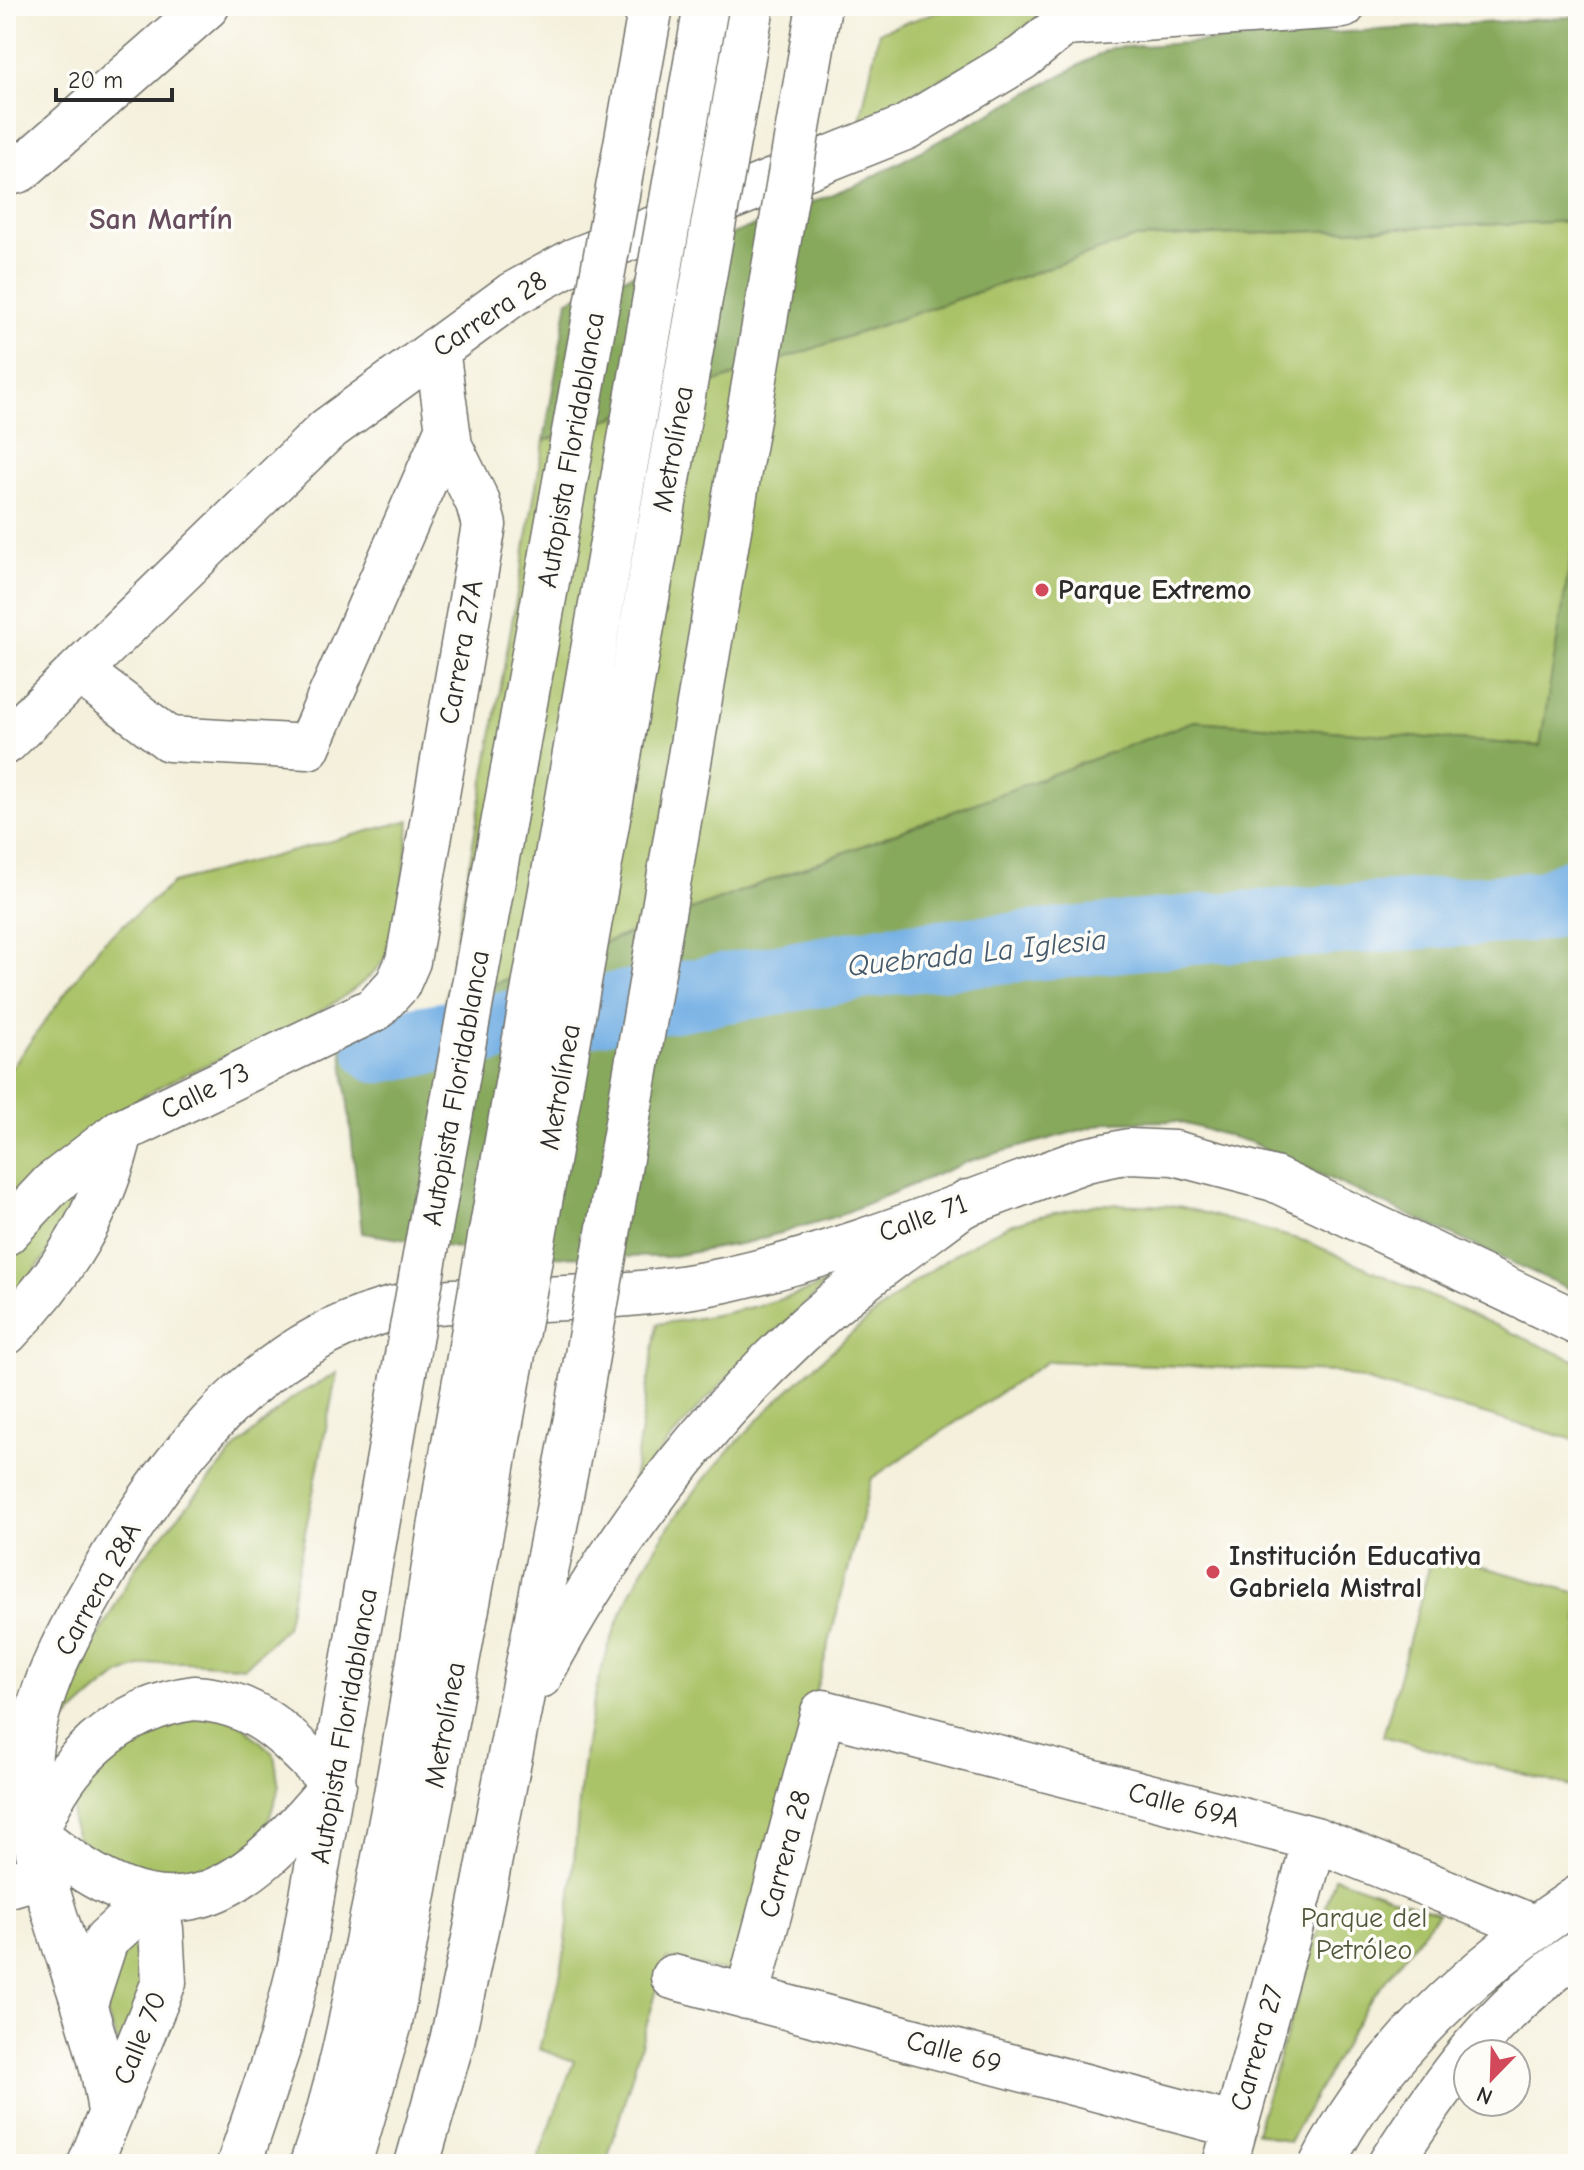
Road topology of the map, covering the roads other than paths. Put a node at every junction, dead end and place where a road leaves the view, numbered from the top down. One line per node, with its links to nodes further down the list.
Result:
1 (207, 6): 8 (main road)
2 (651, 6): 23 (main road, Autopista Floridablanca, bridge)
3 (706, 6): 20 (main road, Metrolínea, bridge)
4 (752, 6): 20 (main road, Metrolínea, bridge)
5 (819, 6): 22 (main road, bridge)
6 (1343, 6): 7 (main road)
7 (1071, 15): 9 (main road, Carrera 28)
8 (6, 174)
9 (437, 349): 10 (main road, Carrera 27A); 11 (main road, Carrera 28)
10 (447, 430): 11 (main road); 13 (main road, Carrera 27A)
11 (79, 671): 12 (main road, Carrera 28)
12 (6, 742)
13 (408, 961): 14 (main road, Calle 73)
14 (121, 1131): 16 (main road, Calle 73); 18 (main road)
15 (967, 1202): 17 (main road, Calle 71); 19 (main road, Calle 71); 22 (main road)
16 (6, 1233)
17 (1578, 1323)
18 (6, 1333)
19 (254, 1384): 25 (main road, Carrera 28A)
20 (467, 1489): 37 (main road, Metrolínea); 38 (main road, Metrolínea)
21 (823, 1712): 24 (main road, Calle 69A); 31 (main road, Carrera 28)
22 (518, 1718): 39 (main road)
23 (334, 1784): 25 (main road); 26 (main road); 36 (main road, Autopista Floridablanca)
24 (1315, 1839): 28 (main road, Calle 69A); 34 (main road, Carrera 27)
25 (29, 1865): 26 (main road); 32 (main road, Calle 70)
26 (152, 1898): 32 (main road, Calle 70); 33 (main road, Calle 70)
27 (1578, 1898): 28 (main road)
28 (1536, 1928): 40 (main road)
29 (1578, 1953): 41 (main road)
30 (673, 1977): 31 (main road, Calle 69)
31 (747, 1997): 34 (main road, Calle 69)
32 (86, 2001): 33 (main road, Calle 70)
33 (110, 2112): 35 (main road, Calle 70)
34 (1230, 2145)
35 (90, 2164)
36 (239, 2164)
37 (312, 2164)
38 (349, 2164)
39 (417, 2164)
40 (1322, 2164)
41 (1390, 2164)

